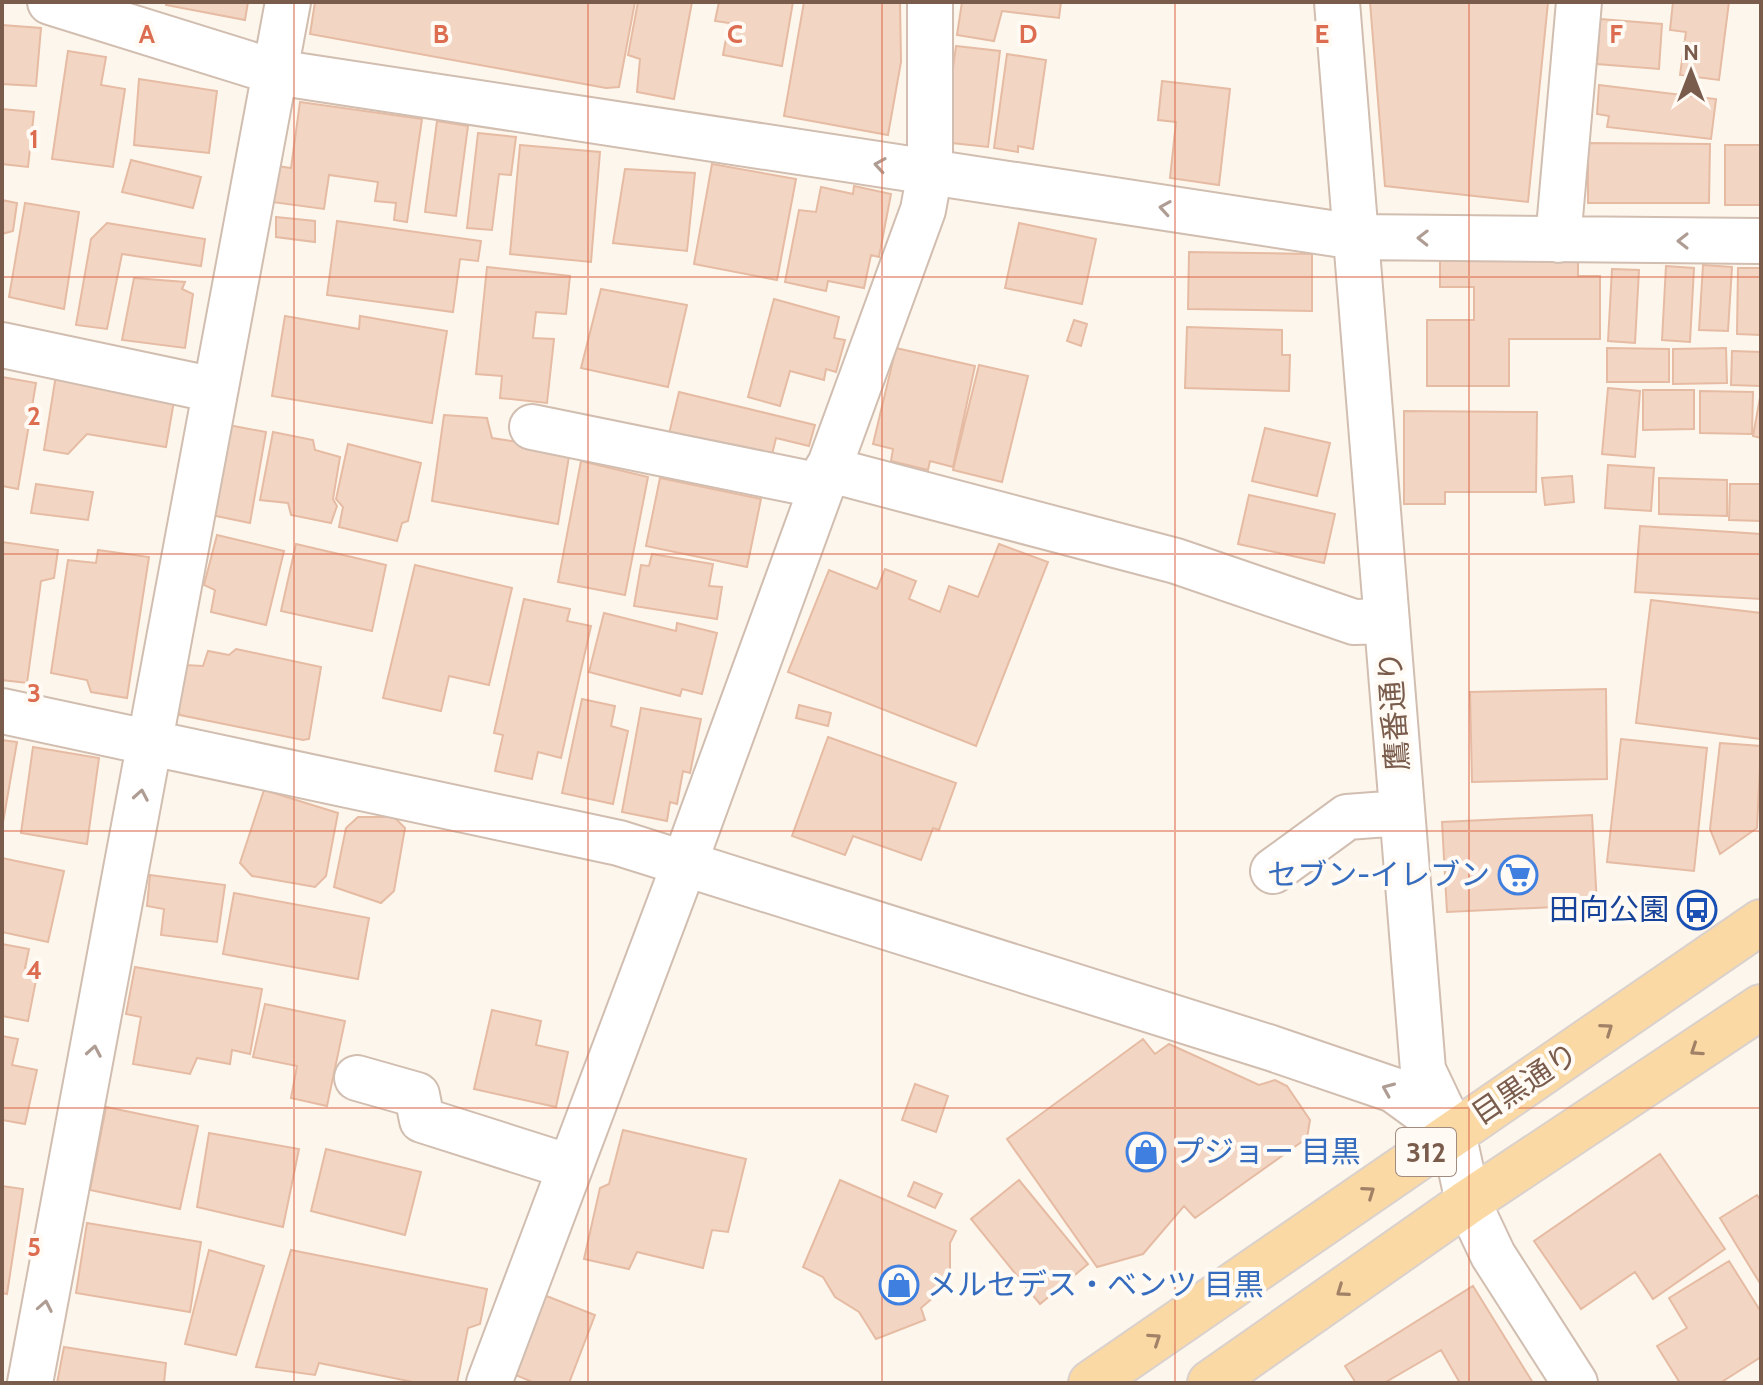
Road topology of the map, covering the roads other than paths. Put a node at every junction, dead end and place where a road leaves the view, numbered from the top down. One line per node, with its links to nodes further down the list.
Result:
1 (50, 2): 6 (street)
2 (288, 2): 6 (street)
3 (930, 2): 7 (street)
4 (1337, 2): 8 (street, 鷹番通り)
5 (1579, 2): 9 (street)
6 (275, 72): 7 (street, one-way to 6); 12 (street)
7 (930, 172): 8 (street, one-way to 7); 14 (street)
8 (1356, 237): 9 (street, one-way to 8); 15 (street, 鷹番通り)
9 (1558, 240): 10 (street, one-way to 9)
10 (1761, 241)
11 (2, 345): 12 (street)
12 (215, 390): 17 (street)
13 (532, 427): 14 (street)
14 (824, 478): 15 (street); 19 (street)
15 (1387, 621): 18 (street, 鷹番通り)
16 (2, 711): 17 (street)
17 (151, 741): 19 (street); 27 (street, one-way to 17)
18 (1401, 813): 20 (street); 24 (street, 鷹番通り)
19 (684, 865): 24 (street, one-way to 19); 25 (street)
20 (1273, 871)
21 (1761, 922): 24 (main road, 目黒通り / 312, one-way to 21)
22 (1761, 1007): 26 (main road, 312, one-way to 26)
23 (357, 1078): 25 (street)
24 (1453, 1133): 26 (street, 鷹番通り); 29 (main road, 目黒通り / 312, one-way to 24)
25 (570, 1167): 28 (street)
26 (1468, 1202): 30 (main road, 312, one-way to 30); 31 (street, 鷹番通り)
27 (30, 1383)
28 (489, 1383)
29 (1091, 1383)
30 (1210, 1383)
31 (1575, 1383)

